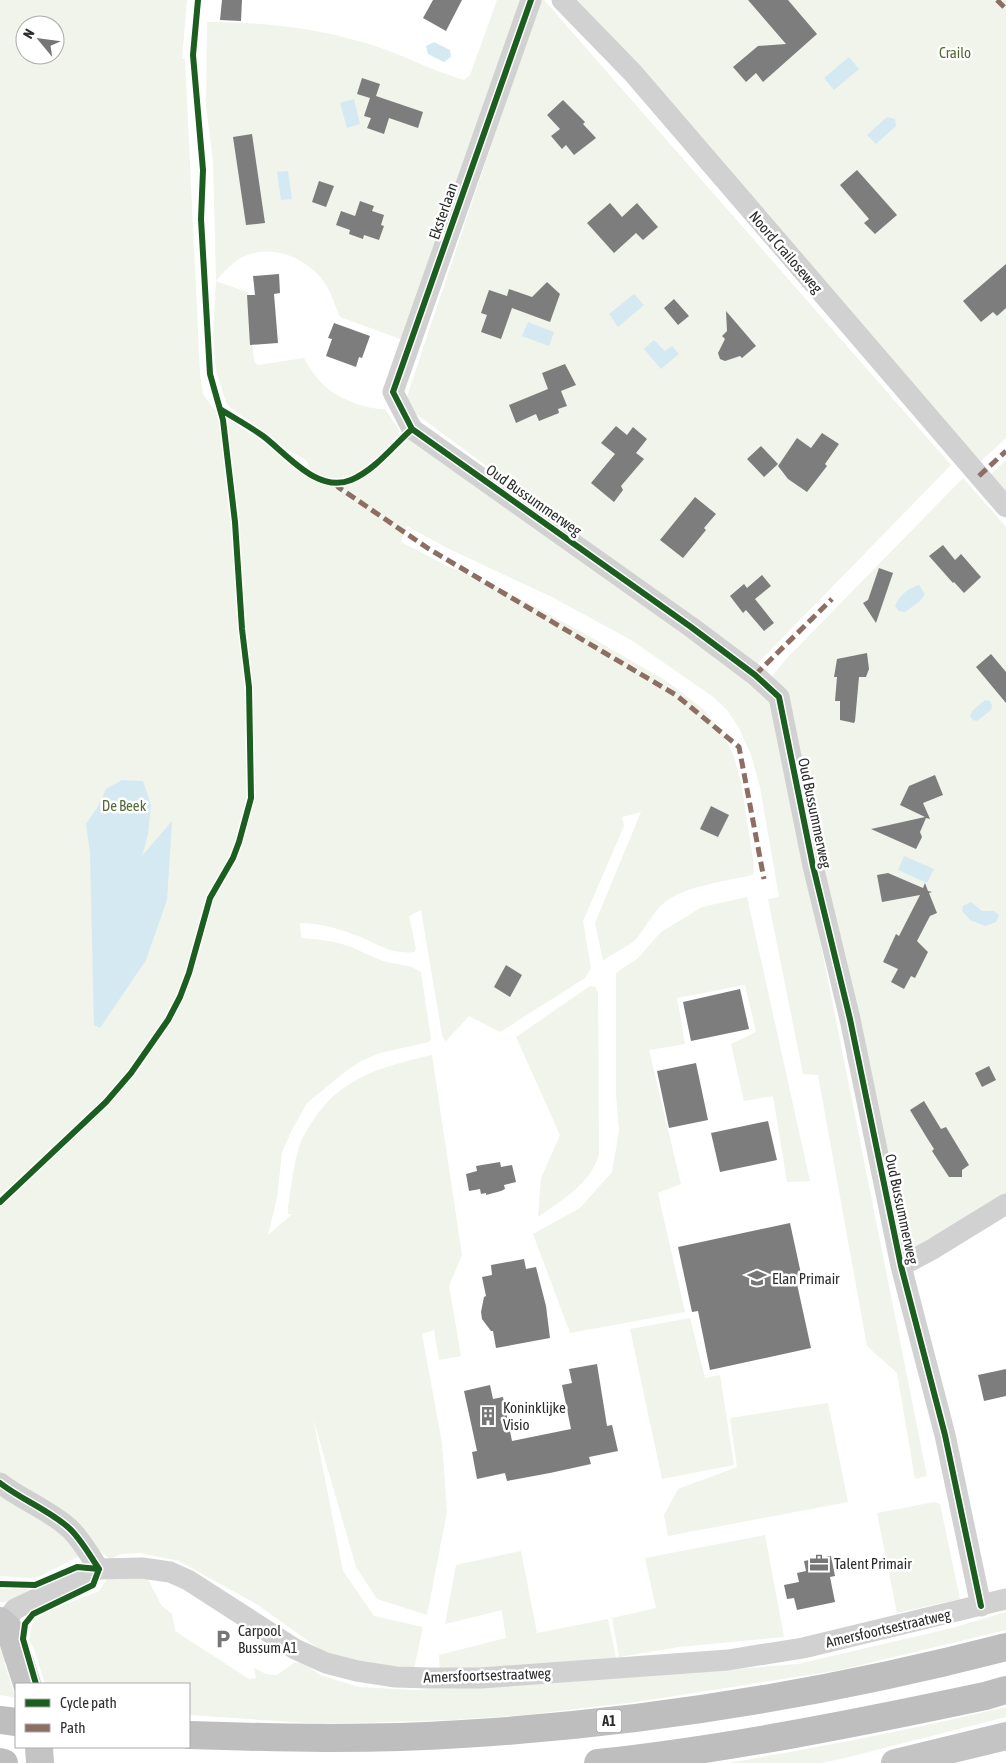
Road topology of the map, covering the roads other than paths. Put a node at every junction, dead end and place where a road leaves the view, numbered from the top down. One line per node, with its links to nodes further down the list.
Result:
1 (531, 0): 3 (street, Eksterlaan)
2 (562, 0): 4 (street, Noord Crailoseweg)
3 (412, 429): 6 (street, Oud Bussummerweg)
4 (1006, 507)
5 (1006, 1204): 6 (street)
6 (901, 1266): 10 (street, Oud Bussummerweg)
7 (0, 1483): 8 (street)
8 (99, 1569): 10 (street, Amersfoortsestraatweg); 11 (street, Amersfoortsestraatweg)
9 (1006, 1599): 10 (street, Amersfoortsestraatweg)
10 (981, 1606)
11 (2, 1622): 13 (main road)
12 (1006, 1646): 17 (highway, A1)
13 (26, 1679)
14 (1006, 1690): 23 (highway)
15 (0, 1720): 16 (highway)
16 (15, 1722)
17 (190, 1735)
18 (1006, 1736): 24 (main road)
19 (39, 1748): 22 (main road)
20 (0, 1762): 21 (highway)
21 (4, 1763)
22 (40, 1763)
23 (598, 1763)
24 (895, 1763)

